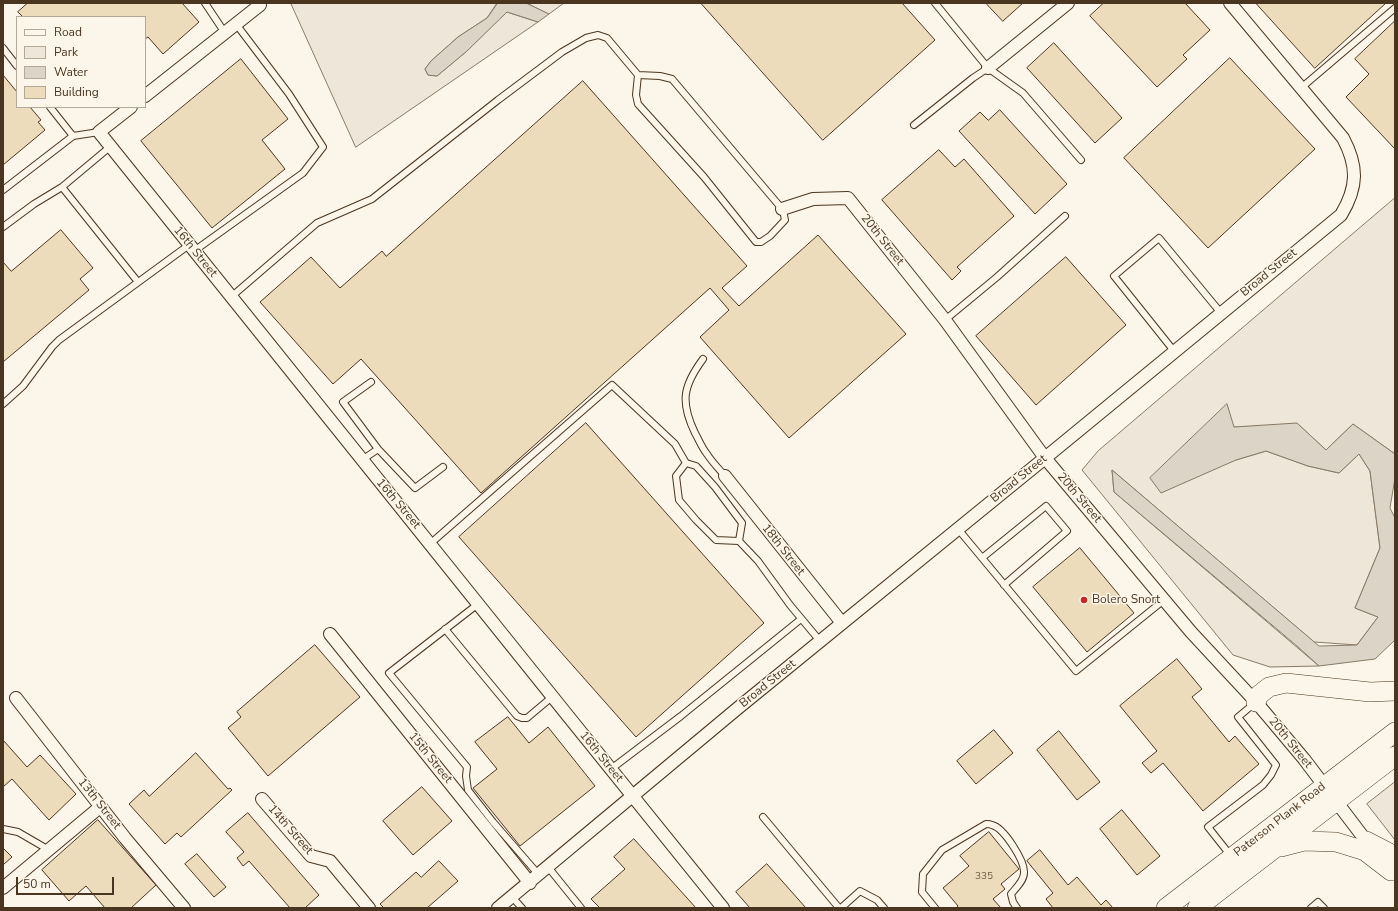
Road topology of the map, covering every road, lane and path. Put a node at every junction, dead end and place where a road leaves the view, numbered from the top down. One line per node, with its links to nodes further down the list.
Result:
1 (205, 3): 8 (lane)
2 (935, 3): 11 (lane)
3 (1068, 3): 11 (street)
4 (1230, 3): 13 (street, Broad Street)
5 (260, 5): 7 (street)
6 (1395, 8): 13 (lane)
7 (236, 24): 8 (street); 27 (lane)
8 (225, 33): 14 (street)
9 (3, 48): 10 (lane)
10 (16, 65)
11 (988, 68): 17 (lane); 21 (lane)
12 (638, 75): 24 (lane); 24 (lane); 29 (lane)
13 (1301, 88): 30 (street, Broad Street)
14 (146, 95)
15 (51, 108): 19 (lane)
16 (130, 108): 18 (street)
17 (914, 125)
18 (99, 132): 19 (lane); 20 (street, 16th Street)
19 (73, 136): 23 (lane)
20 (111, 146): 22 (lane); 27 (street, 16th Street)
21 (1081, 160)
22 (62, 187): 26 (lane); 28 (lane)
23 (3, 190)
24 (782, 209): 31 (street, 20th Street)
25 (1065, 216): 31 (lane)
26 (3, 227)
27 (192, 248): 28 (lane); 29 (street, 16th Street)
28 (138, 282): 35 (lane)
29 (231, 297): 38 (street, 16th Street)
30 (1221, 313): 32 (street, Broad Street); 32 (lane)
31 (945, 320): 37 (street, 20th Street)
32 (1174, 351): 37 (street, Broad Street)
33 (703, 359): 41 (lane)
34 (371, 382): 36 (lane)
35 (3, 404)
36 (378, 449): 38 (lane); 40 (lane)
37 (1046, 458): 42 (street, Broad Street); 47 (street, 20th Street)
38 (362, 460): 44 (street, 16th Street)
39 (686, 463): 43 (lane); 43 (lane); 44 (lane)
40 (443, 467)
41 (725, 476): 50 (street, 18th Street)
42 (958, 529): 45 (lane); 50 (street, Broad Street)
43 (739, 541): 49 (lane)
44 (430, 543): 48 (street, 16th Street)
45 (982, 558): 46 (lane); 46 (lane)
46 (1004, 585): 47 (lane)
47 (1164, 600): 57 (street, 20th Street)
48 (478, 604): 51 (lane); 55 (street, 16th Street)
49 (801, 619): 53 (lane); 60 (lane)
50 (842, 624): 53 (street, Broad Street)
51 (445, 630): 55 (lane); 76 (lane)
52 (330, 634): 76 (street, 15th Street)
53 (820, 641): 64 (street, Broad Street)
54 (1395, 691): 57 (main road)
55 (552, 696): 60 (street, 16th Street)
56 (16, 698): 67 (street, 13th Street)
57 (1256, 702): 63 (street, 20th Street); 73 (lane)
58 (1395, 732): 63 (main road, Paterson Plank Road)
59 (1395, 756): 62 (main road, Paterson Plank Road)
60 (611, 769): 64 (street, 16th Street)
61 (1395, 769): 62 (main road)
62 (1364, 780): 66 (main road, Paterson Plank Road)
63 (1324, 786): 66 (street, 20th Street); 73 (main road, Paterson Plank Road)
64 (633, 796): 74 (street, Broad Street); 84 (street, 16th Street)
65 (262, 798): 80 (street, 14th Street)
66 (1336, 801): 70 (street, 20th Street); 71 (main road, Paterson Plank Road)
67 (100, 807): 72 (street); 79 (street, 13th Street)
68 (763, 817): 85 (lane)
69 (3, 828): 72 (lane)
70 (1365, 840): 75 (main road)
71 (1276, 848): 75 (main road); 90 (main road, Paterson Plank Road)
72 (49, 850): 77 (street)
73 (1232, 857): 89 (main road, Paterson Plank Road)
74 (548, 867): 76 (street, Broad Street); 83 (lane)
75 (1394, 871)
76 (534, 879): 78 (street, Broad Street)
77 (3, 888)
78 (512, 897): 81 (street, Broad Street); 82 (lane)
79 (184, 908)
80 (369, 908)
81 (498, 908)
82 (522, 908)
83 (581, 908)
84 (723, 908)
85 (840, 908): 86 (lane)
86 (884, 908)
87 (935, 908): 88 (lane)
88 (1017, 908)
89 (1166, 908)
90 (1197, 908)
91 (1311, 908): 92 (lane)
92 (1324, 908)

